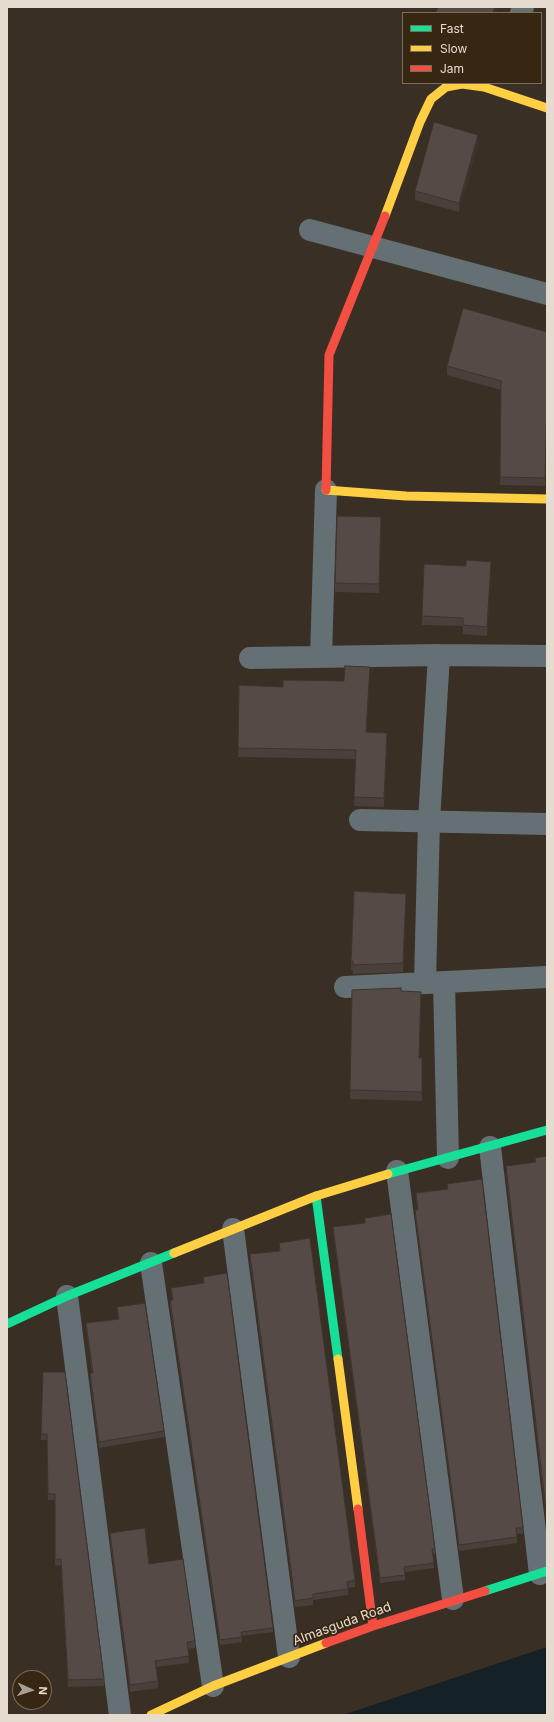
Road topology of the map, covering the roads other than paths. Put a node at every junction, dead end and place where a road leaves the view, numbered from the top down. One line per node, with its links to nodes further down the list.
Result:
1 (501, 88): 2 (street); 4 (street)
2 (547, 108)
3 (310, 230): 4 (street)
4 (373, 248): 5 (street); 6 (street)
5 (547, 294)
6 (326, 490): 7 (street); 10 (street)
7 (547, 499)
8 (439, 655): 9 (street); 10 (street); 13 (street)
9 (547, 656)
10 (321, 657): 11 (street)
11 (250, 658)
12 (360, 820): 13 (street)
13 (429, 821): 14 (street); 16 (street)
14 (547, 824)
15 (547, 977): 16 (street)
16 (435, 983): 17 (street); 20 (street)
17 (345, 987)
18 (547, 1130): 19 (street)
19 (490, 1147): 20 (street); 27 (street)
20 (448, 1158): 21 (street)
21 (397, 1171): 22 (street); 28 (street)
22 (316, 1196): 23 (street); 29 (street)
23 (233, 1229): 24 (street); 30 (street)
24 (151, 1262): 25 (street); 31 (street)
25 (67, 1296): 26 (street); 32 (street)
26 (7, 1324)
27 (543, 1573): 28 (street, Almasguda Road)
28 (453, 1600): 29 (street, Almasguda Road)
29 (373, 1626): 30 (street, Almasguda Road)
30 (289, 1657): 31 (street, Almasguda Road)
31 (213, 1686): 33 (street, Almasguda Road)
32 (120, 1715)
33 (151, 1715)

